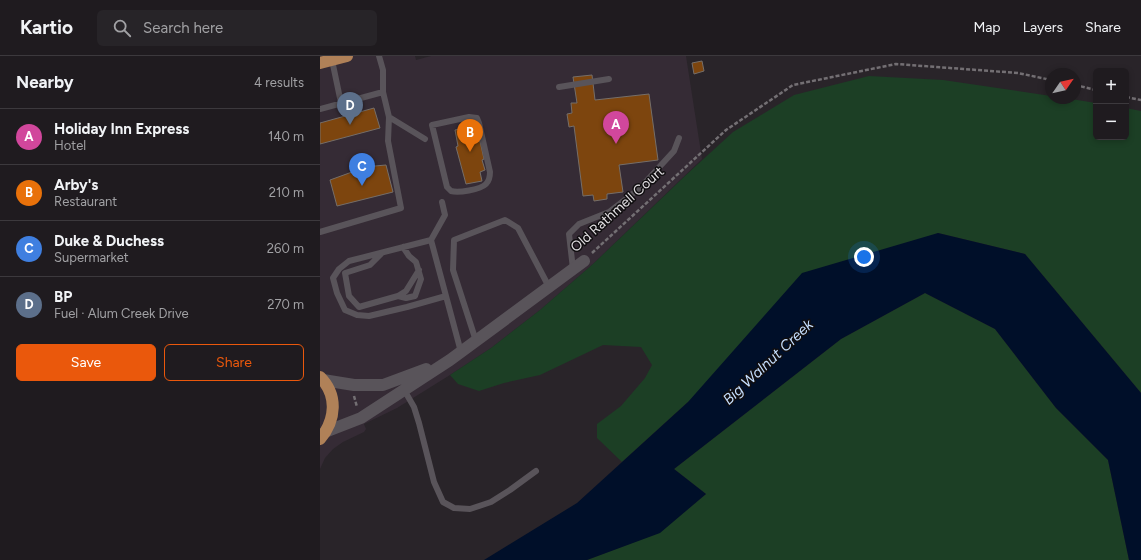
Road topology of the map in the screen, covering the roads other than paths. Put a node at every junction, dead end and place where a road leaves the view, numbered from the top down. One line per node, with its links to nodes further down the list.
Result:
1 (346, 56): 3 (main road)
2 (379, 56): 7 (lane)
3 (332, 60): 4 (main road); 8 (lane)
4 (320, 63)
5 (609, 79): 6 (lane)
6 (559, 87)
7 (383, 92): 8 (lane); 10 (lane)
8 (341, 103): 9 (lane)
9 (320, 109)
10 (389, 118): 13 (lane); 15 (lane)
11 (432, 125): 11 (lane)
12 (679, 138): 20 (lane)
13 (425, 139)
14 (442, 202): 16 (lane)
15 (320, 232)
16 (431, 240): 17 (lane); 24 (lane)
17 (403, 247): 18 (lane); 21 (lane)
18 (382, 252): 23 (lane); 24 (lane)
19 (584, 261): 20 (street, Old Rathmell Court)
20 (574, 269): 22 (street, Old Rathmell Court)
21 (419, 270): 23 (lane); 23 (lane)
22 (549, 287): 25 (street, Old Rathmell Court); 25 (lane)
23 (398, 296)
24 (446, 296): 26 (lane)
25 (476, 340): 26 (street, Old Rathmell Court)
26 (460, 352): 28 (street, Old Rathmell Court)
27 (322, 379): 28 (street, Old Rathmell Court); 29 (main road)
28 (401, 384): 29 (street, Old Rathmell Court); 30 (lane)
29 (323, 436)
30 (536, 471)

